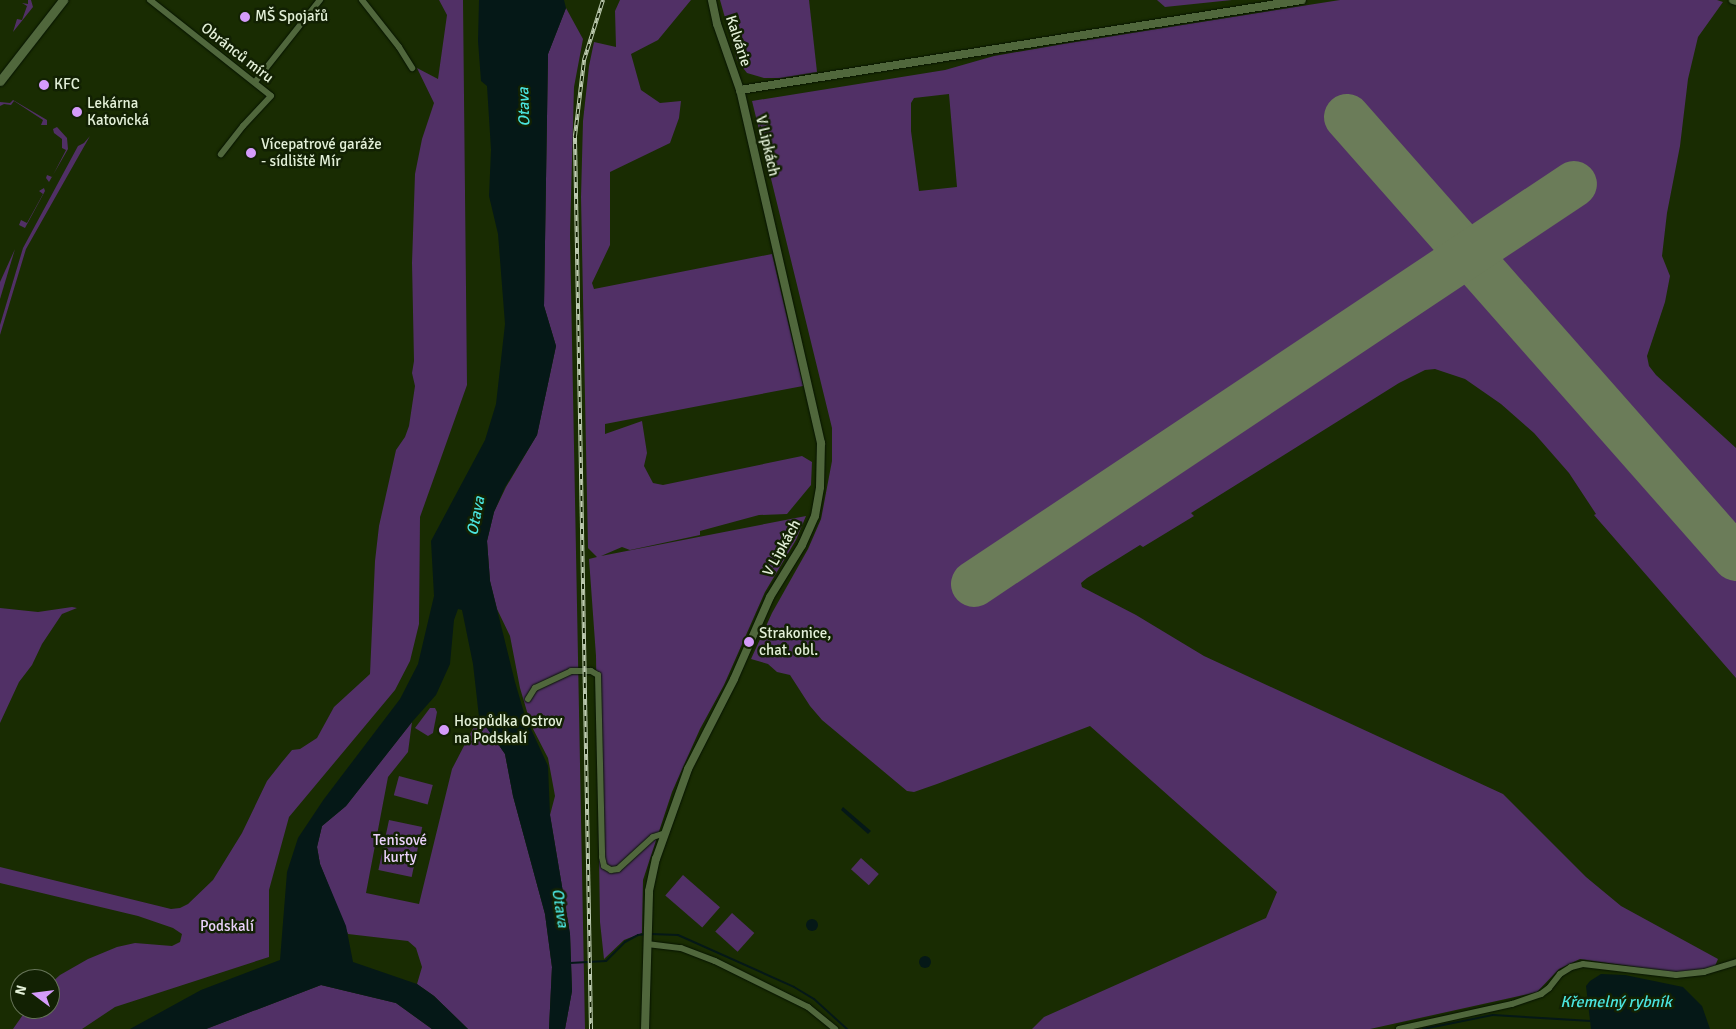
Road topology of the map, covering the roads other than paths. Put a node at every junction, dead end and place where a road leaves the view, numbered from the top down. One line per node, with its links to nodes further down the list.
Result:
1 (63, 0): 8 (main road)
2 (150, 0): 9 (street, Obránců míru)
3 (320, 0): 9 (street)
4 (362, 0): 7 (street)
5 (712, 0): 10 (street, Kalvárie)
6 (1302, 0): 10 (street)
7 (412, 68)
8 (0, 82)
9 (255, 82): 11 (street, Obránců míru)
10 (740, 90): 13 (street, V Lipkách)
11 (221, 154)
12 (528, 699): 13 (street)
13 (665, 833): 14 (street, V Lipkách)
14 (647, 944): 16 (street, V Lipkách); 17 (street)
15 (1736, 962): 18 (street)
16 (645, 1029)
17 (835, 1029)
18 (1399, 1029)

